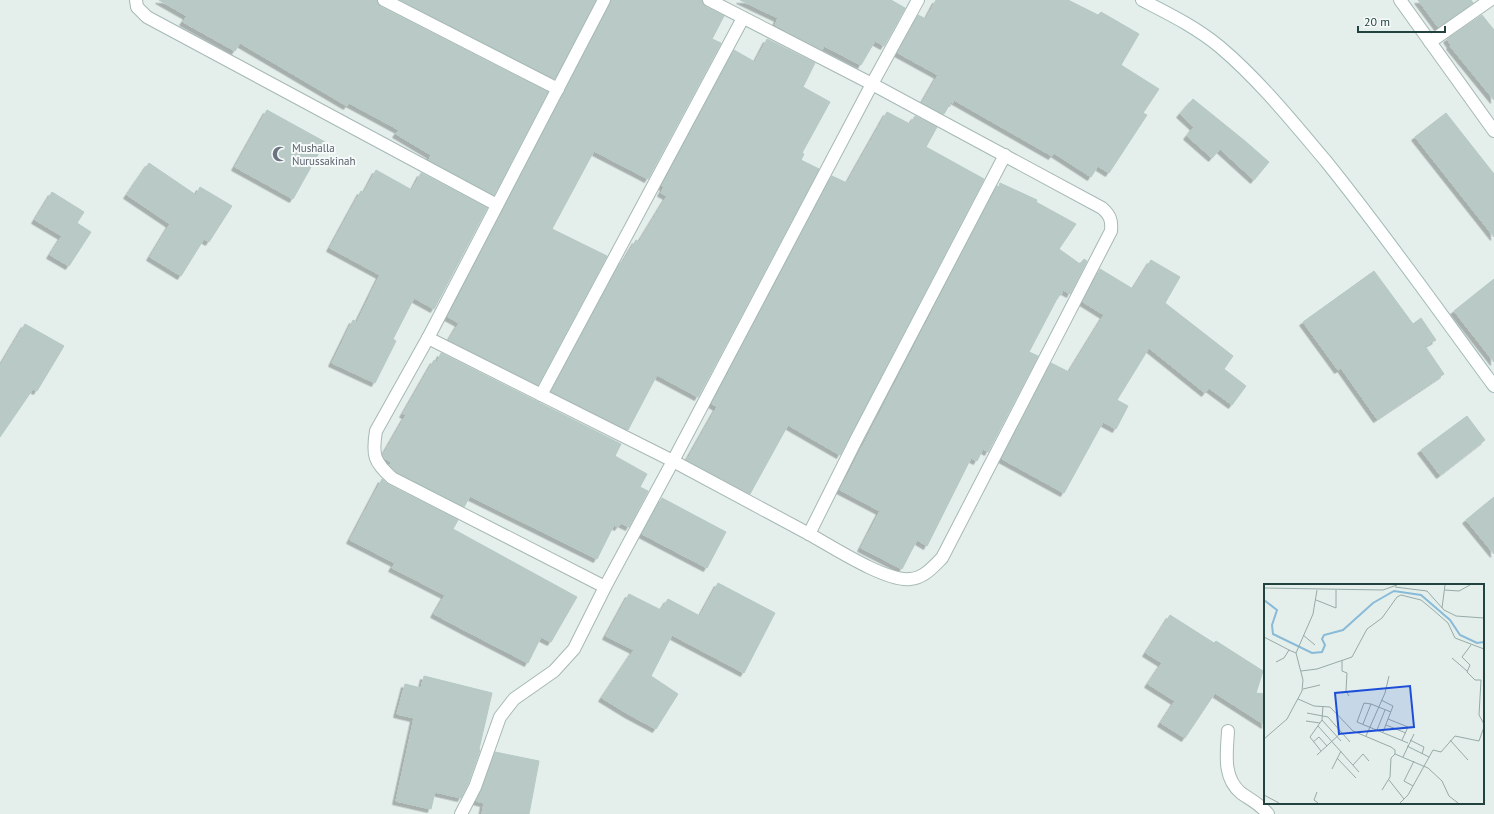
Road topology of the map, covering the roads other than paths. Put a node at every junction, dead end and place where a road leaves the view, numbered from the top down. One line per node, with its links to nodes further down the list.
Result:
1 (136, 0): 15 (street)
2 (384, 0): 12 (street)
3 (604, 0): 12 (street)
4 (709, 0): 9 (street)
5 (918, 0): 11 (street)
6 (1142, 0): 17 (street)
7 (1400, 0): 10 (street)
8 (1490, 0): 10 (street)
9 (743, 18): 11 (street); 18 (street)
10 (1430, 42): 13 (street)
11 (872, 84): 14 (street); 19 (street)
12 (558, 89): 15 (street)
13 (1494, 131)
14 (1005, 155): 20 (street); 20 (street)
15 (497, 205): 16 (street)
16 (428, 338): 18 (street); 21 (street)
17 (1494, 386)
18 (541, 395): 19 (street)
19 (673, 461): 20 (street); 21 (street)
20 (809, 534)
21 (605, 587): 23 (street)
22 (1228, 731): 24 (street)
23 (461, 814)
24 (1268, 814)

